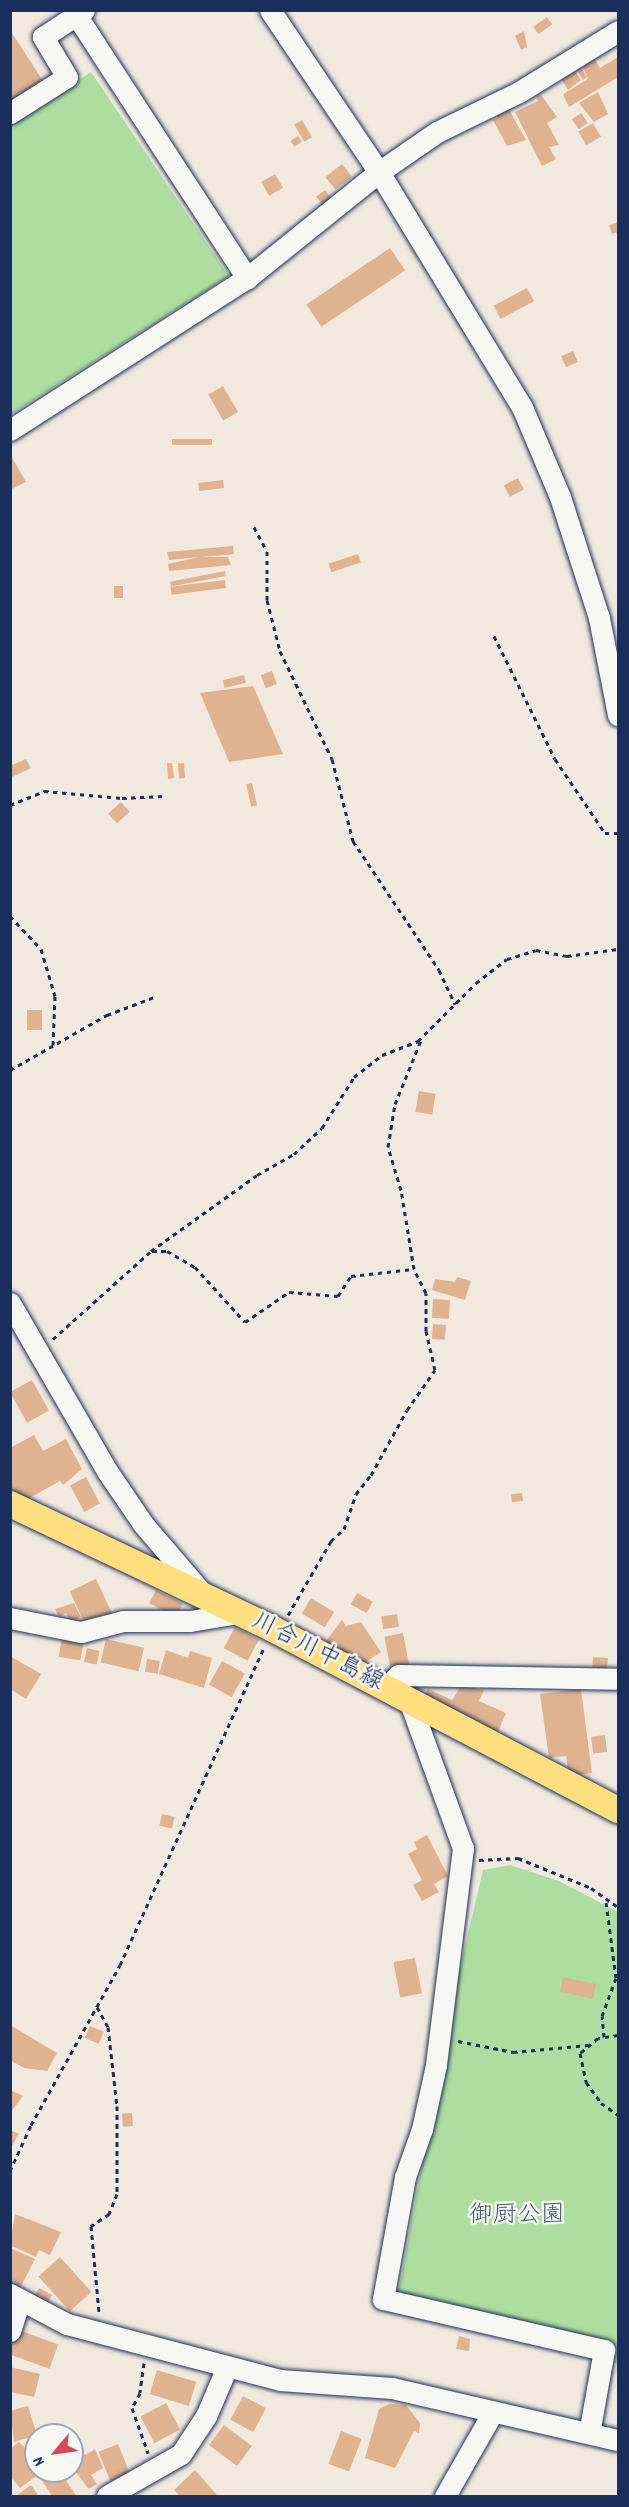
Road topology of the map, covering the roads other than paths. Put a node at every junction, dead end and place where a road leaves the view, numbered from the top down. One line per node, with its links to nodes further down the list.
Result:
1 (270, 10): 5 (street)
2 (78, 12): 4 (street); 6 (street)
3 (618, 31): 5 (street)
4 (10, 113)
5 (379, 172): 6 (street); 8 (street)
6 (247, 278): 7 (street)
7 (10, 430)
8 (618, 715)
9 (10, 1303): 11 (street)
10 (10, 1504): 11 (main road, 川合川中島線)
11 (207, 1599): 12 (main road, 川合川中島線)
12 (238, 1613): 13 (street); 15 (main road, 川合川中島線)
13 (10, 1618)
14 (618, 1679): 15 (street)
15 (387, 1688): 16 (main road, 川合川中島線)
16 (409, 1700): 17 (main road, 川合川中島線); 22 (street)
17 (618, 1810)
18 (15, 2297): 19 (street); 20 (street)
19 (10, 2331)
20 (227, 2367): 21 (street); 24 (street)
21 (493, 2412): 22 (street); 25 (street)
22 (589, 2433): 23 (street)
23 (618, 2440)
24 (109, 2496)
25 (445, 2496)

